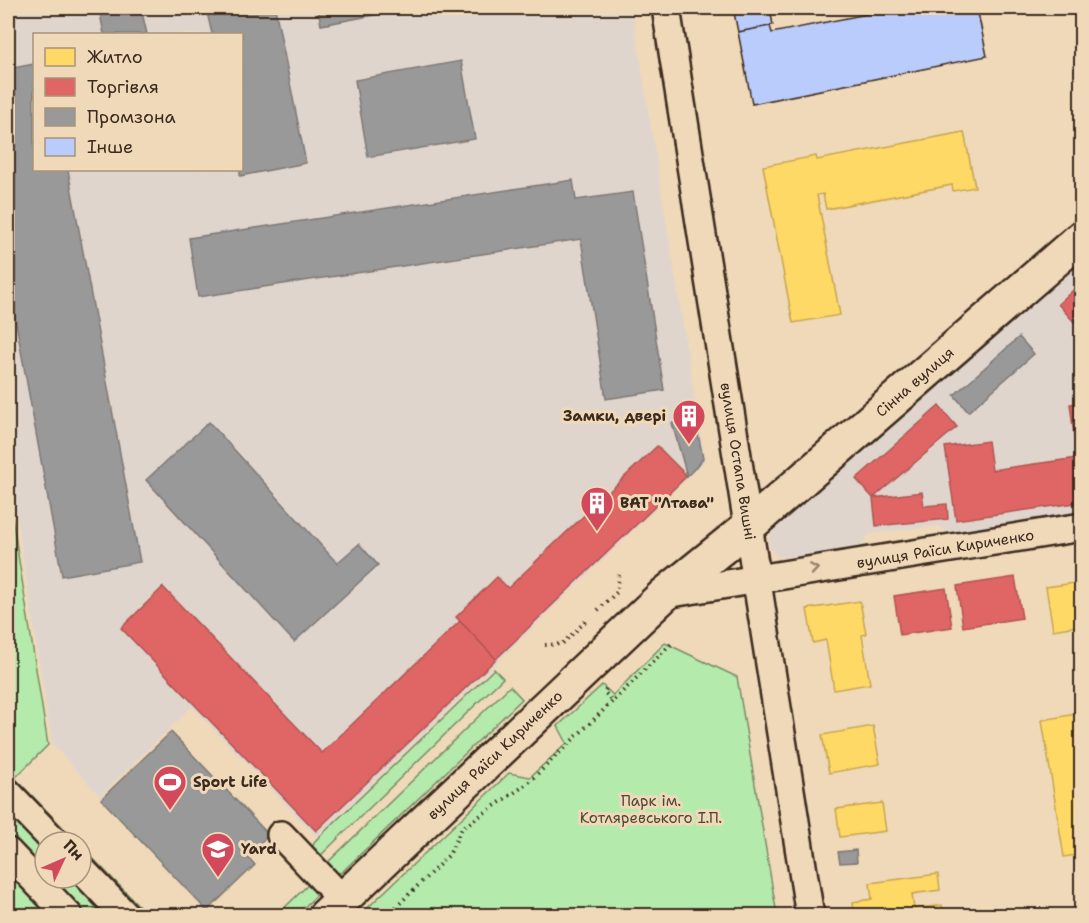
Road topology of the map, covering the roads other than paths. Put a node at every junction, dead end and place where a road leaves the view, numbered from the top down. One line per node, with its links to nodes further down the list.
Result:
1 (666, 8): 3 (street, вулиця Остапа Вишні)
2 (1082, 237): 3 (main road, Сінна вулиця)
3 (749, 526): 5 (street, вулиця Остапа Вишні); 6 (main road, вулиця Раїси Кириченко)
4 (1082, 527): 5 (street, вулиця Раїси Кириченко, one-way to 4)
5 (756, 579): 6 (street, вулиця Раїси Кириченко); 15 (street, вулиця Остапа Вишні)
6 (665, 594): 12 (main road, вулиця Раїси Кириченко)
7 (8, 793): 8 (street)
8 (43, 830)
9 (281, 836): 12 (street)
10 (8, 852): 13 (street)
11 (93, 881): 14 (street)
12 (334, 907)
13 (69, 915)
14 (126, 915)
15 (810, 915)

